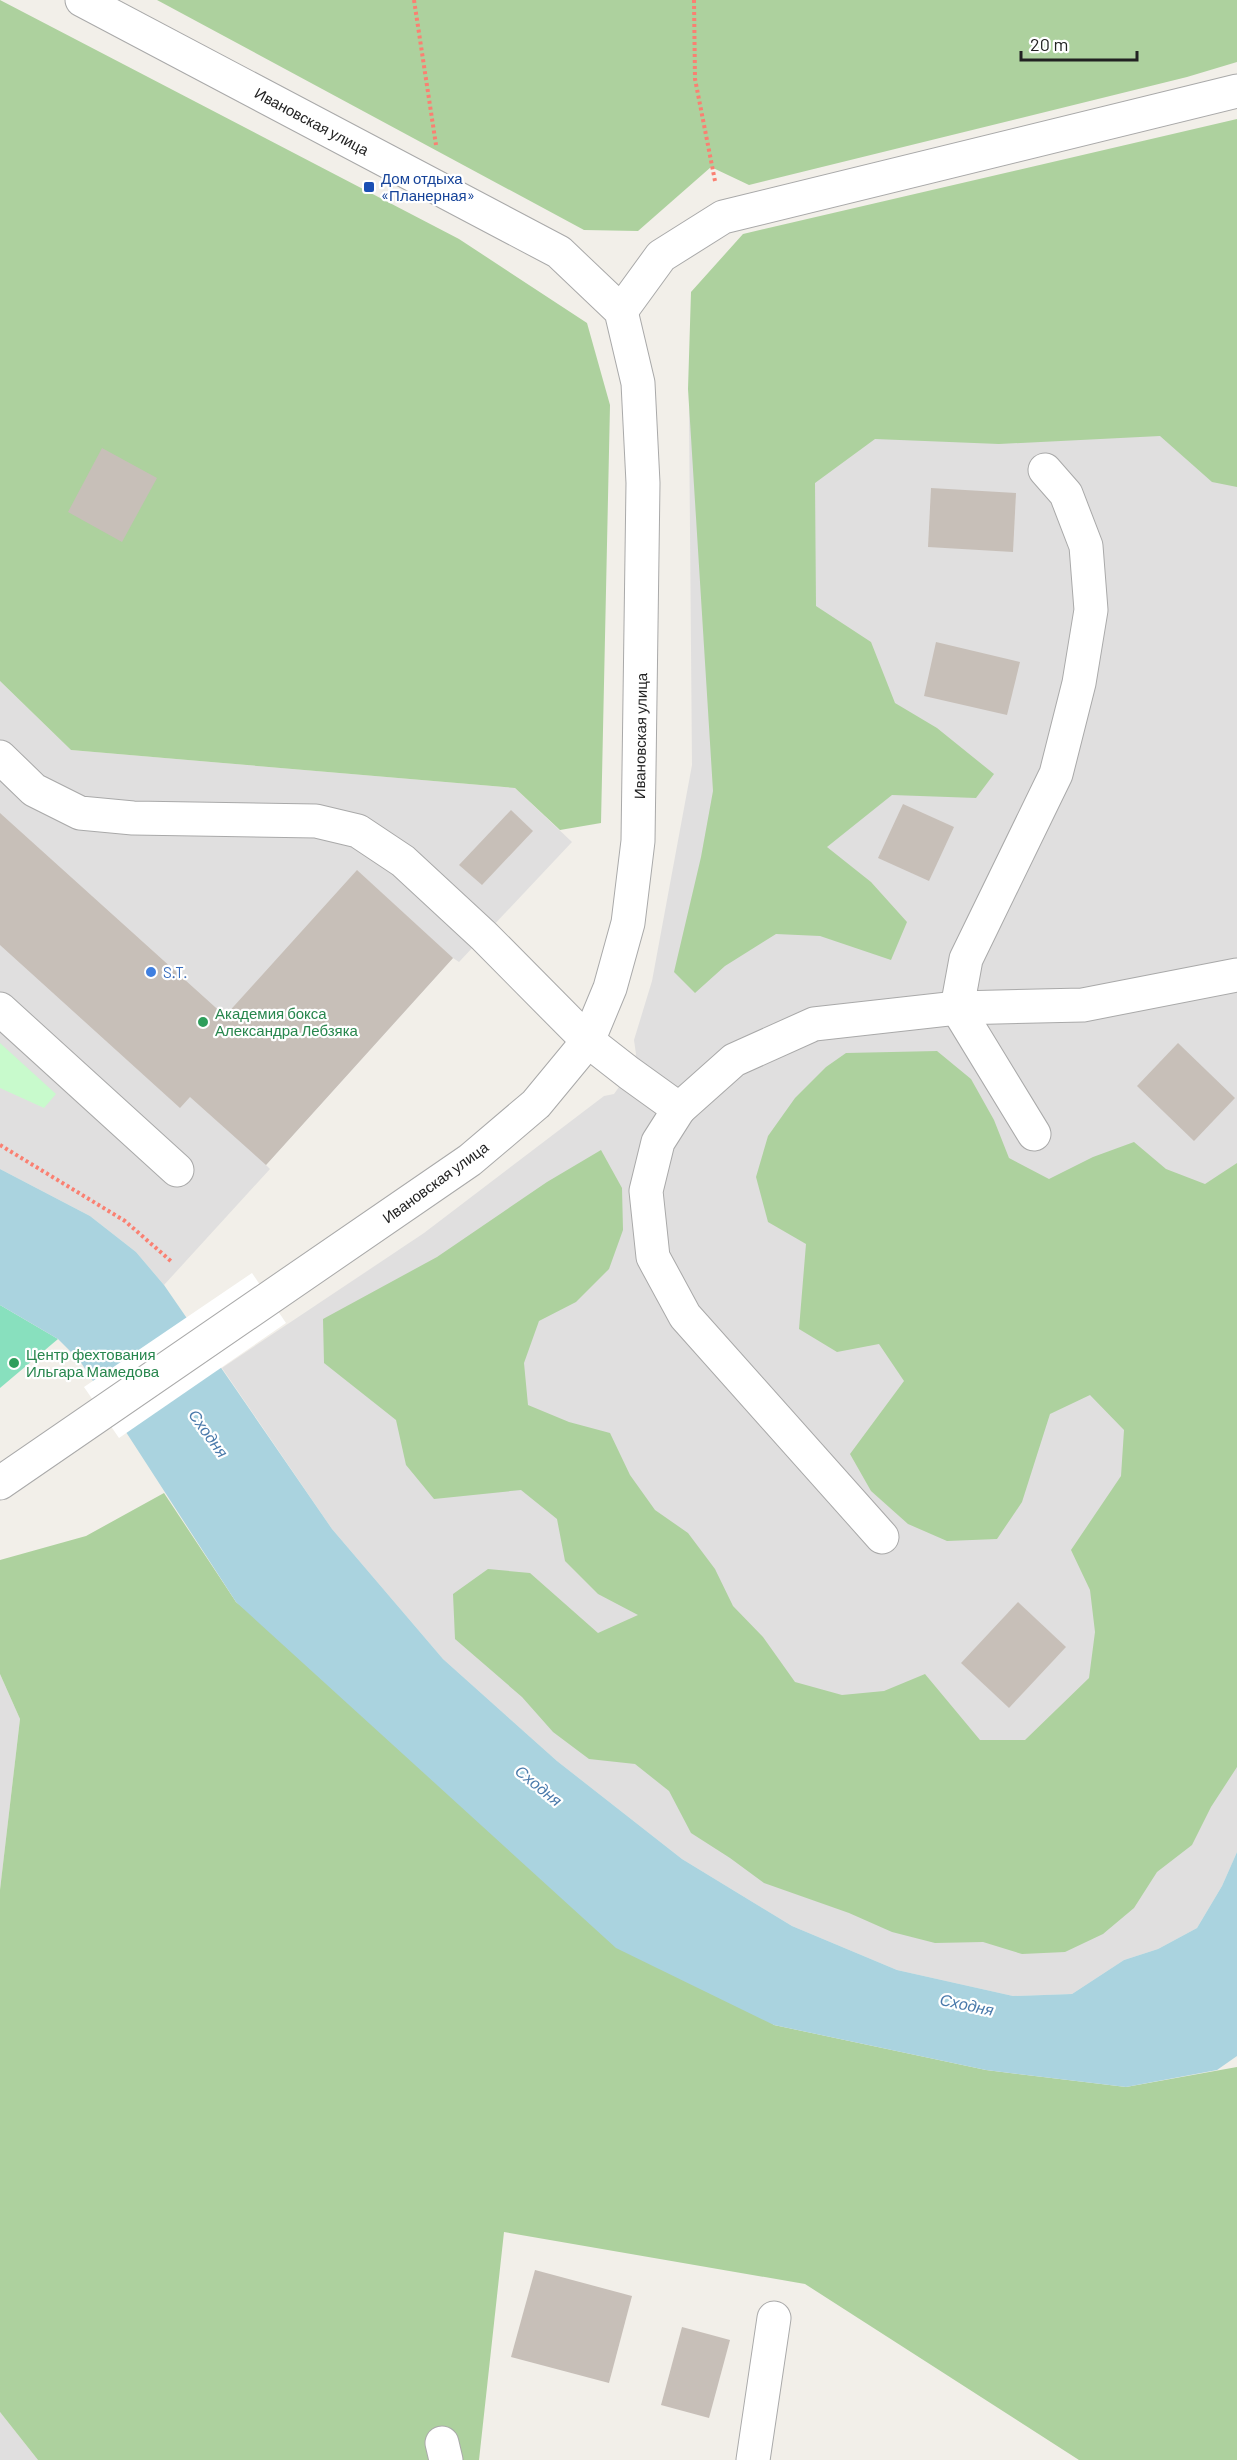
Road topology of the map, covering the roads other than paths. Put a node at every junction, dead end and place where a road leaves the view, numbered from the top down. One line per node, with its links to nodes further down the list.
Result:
1 (82, 0): 3 (street, Ивановская улица)
2 (1237, 91): 3 (street)
3 (621, 311): 9 (street, Ивановская улица)
4 (1045, 470): 7 (street)
5 (0, 757): 9 (street)
6 (1237, 975): 7 (street)
7 (957, 1008): 10 (street); 11 (street)
8 (0, 1009): 12 (street)
9 (588, 1041): 10 (street); 13 (street, Ивановская улица)
10 (679, 1109): 14 (street)
11 (1035, 1134)
12 (177, 1170)
13 (0, 1483)
14 (882, 1537)
15 (774, 2318): 16 (street)
16 (753, 2460)

